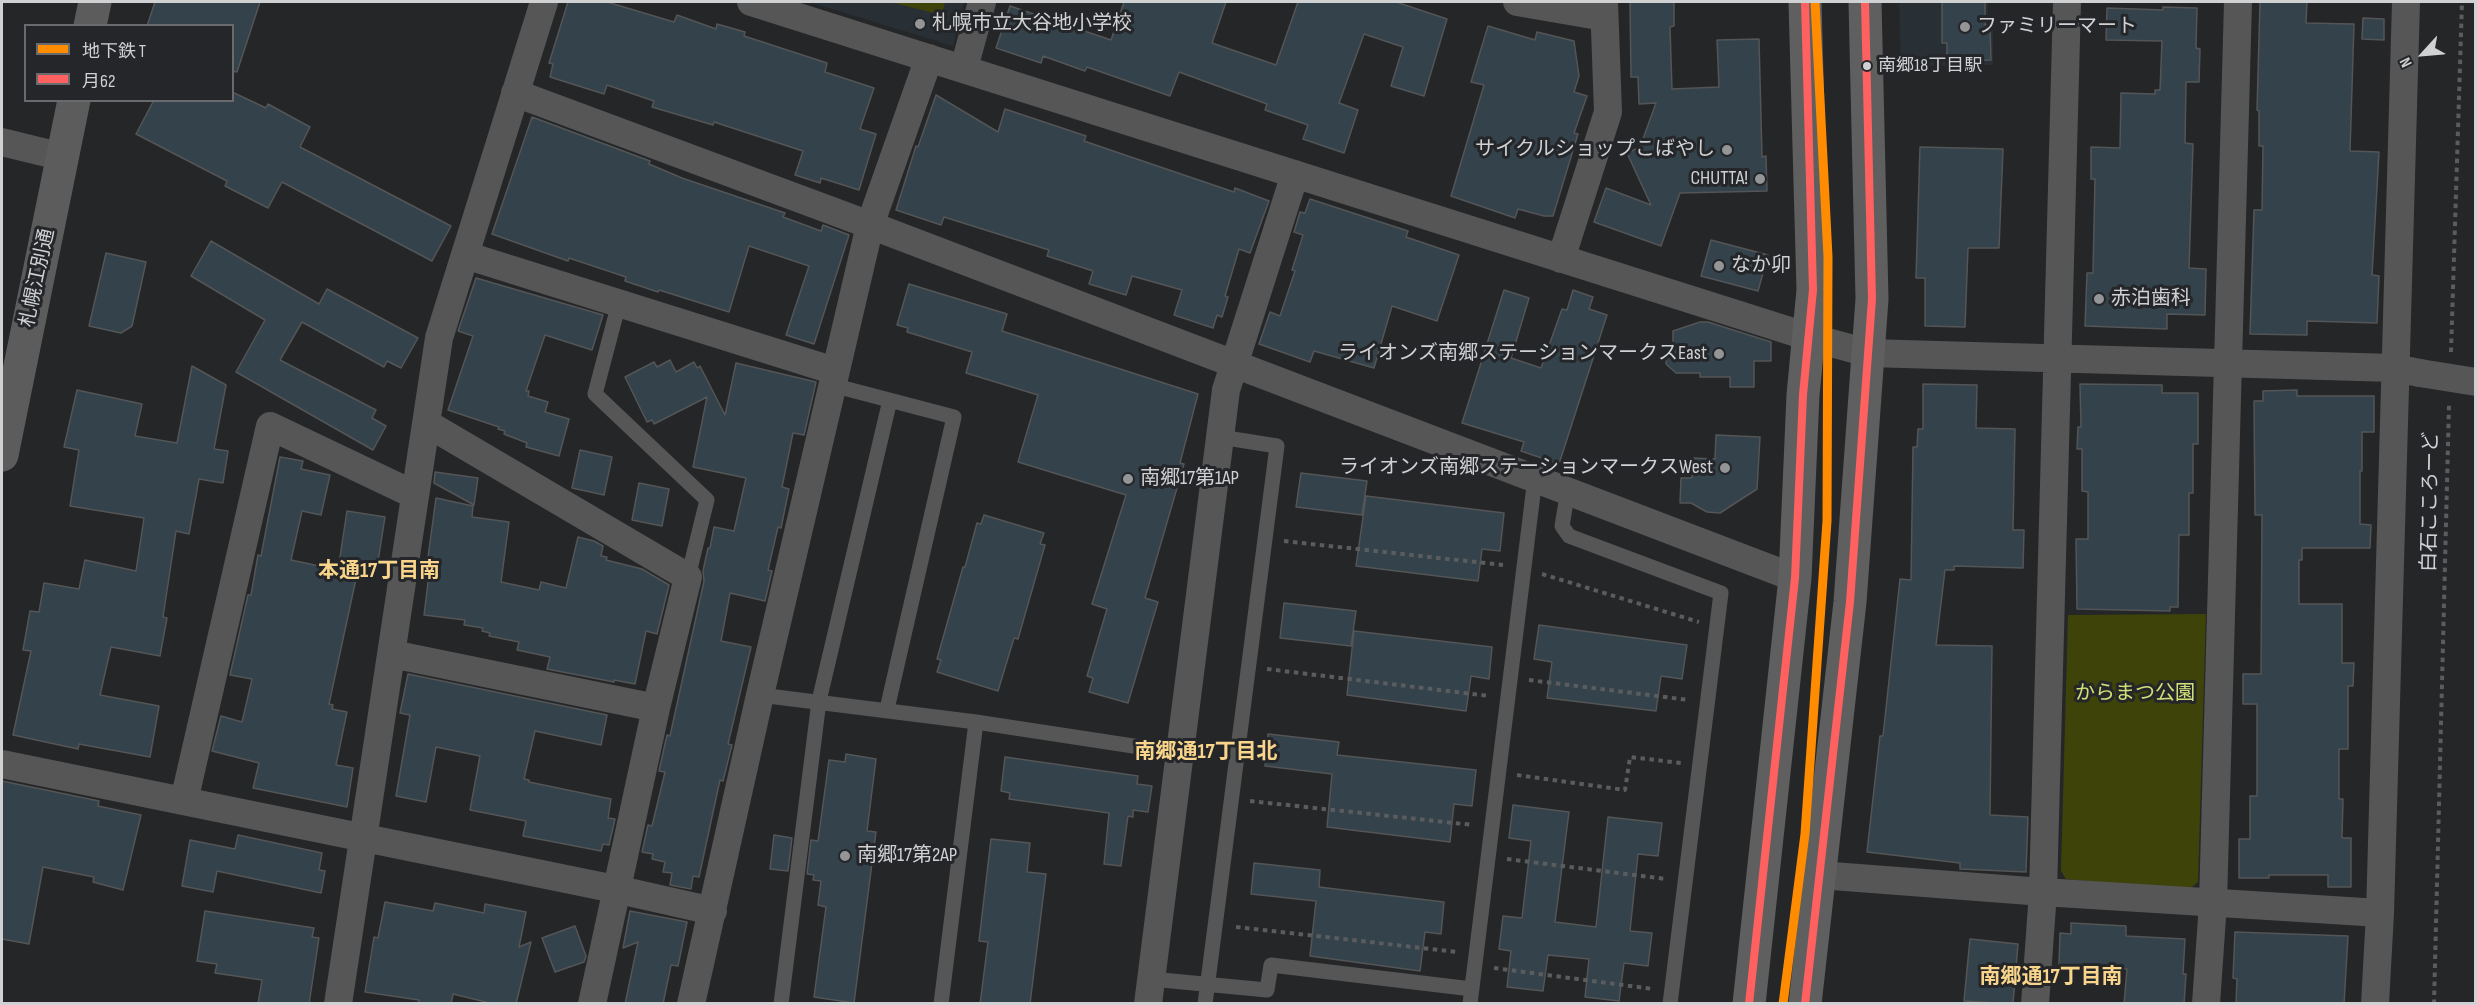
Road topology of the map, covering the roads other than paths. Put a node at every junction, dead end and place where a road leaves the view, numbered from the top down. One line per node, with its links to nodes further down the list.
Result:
1 (95, 2): 12 (highway)
2 (544, 2): 15 (street)
3 (751, 2): 13 (street)
4 (982, 2): 14 (street)
5 (1517, 2): 11 (street)
6 (1805, 2): 24 (main road)
7 (1865, 2): 25 (main road)
8 (2067, 2): 26 (street)
9 (2238, 2): 27 (street)
10 (2406, 2): 29 (street)
11 (1604, 9): 22 (street)
12 (90, 24)
13 (929, 58): 14 (street); 20 (street)
14 (964, 68): 19 (street)
15 (515, 93): 20 (street); 21 (street)
16 (74, 102): 18 (highway, 札幌江別通)
17 (2, 141): 18 (street)
18 (63, 157): 33 (highway, 札幌江別通)
19 (1294, 174): 22 (street); 28 (street)
20 (870, 225): 28 (street); 30 (street)
21 (465, 255): 23 (street); 34 (street)
22 (1561, 259): 24 (street)
23 (619, 303): 30 (street); 40 (lane)
24 (1809, 337): 25 (street); 41 (main road)
25 (1868, 353): 26 (street); 52 (main road)
26 (2058, 358): 27 (street); 54 (street)
27 (2229, 362): 29 (street); 55 (street)
28 (1234, 365): 35 (street); 37 (street)
29 (2407, 370): 31 (street, bridge); 57 (street)
30 (833, 378): 32 (lane); 43 (street)
31 (2475, 381)
32 (890, 400): 44 (lane); 46 (lane)
33 (5, 420): 36 (highway, 札幌江別通)
34 (426, 423): 39 (street); 40 (street)
35 (1220, 437): 48 (street); 58 (lane)
36 (2, 455)
37 (1535, 478): 38 (street); 60 (lane)
38 (1568, 490): 41 (street); 61 (lane)
39 (415, 495): 42 (street); 50 (street)
40 (688, 577): 45 (street)
41 (1795, 578): 68 (main road)
42 (392, 654): 45 (street); 51 (street)
43 (759, 695): 44 (lane); 56 (street)
44 (819, 701): 46 (lane); 65 (lane)
45 (656, 708): 53 (street)
46 (887, 709): 47 (lane)
47 (976, 722): 48 (lane); 66 (lane)
48 (1179, 753): 59 (street)
49 (2, 764): 50 (street)
50 (184, 801): 51 (street)
51 (363, 837): 53 (street); 62 (street)
52 (1819, 874): 54 (street); 69 (main road)
53 (615, 889): 56 (street); 63 (street)
54 (2043, 892): 55 (street); 70 (street)
55 (2213, 903): 57 (street); 71 (street)
56 (713, 911): 64 (street)
57 (2380, 913): 72 (street)
58 (1208, 984): 59 (lane); 60 (lane); 67 (lane)
59 (1150, 991)
60 (1471, 996)
61 (1671, 997)
62 (338, 1004)
63 (591, 1004)
64 (691, 1004)
65 (781, 1004)
66 (941, 1004)
67 (1205, 1004)
68 (1749, 1004)
69 (1805, 1004)
70 (2035, 1004)
71 (2206, 1004)
72 (2374, 1004)

